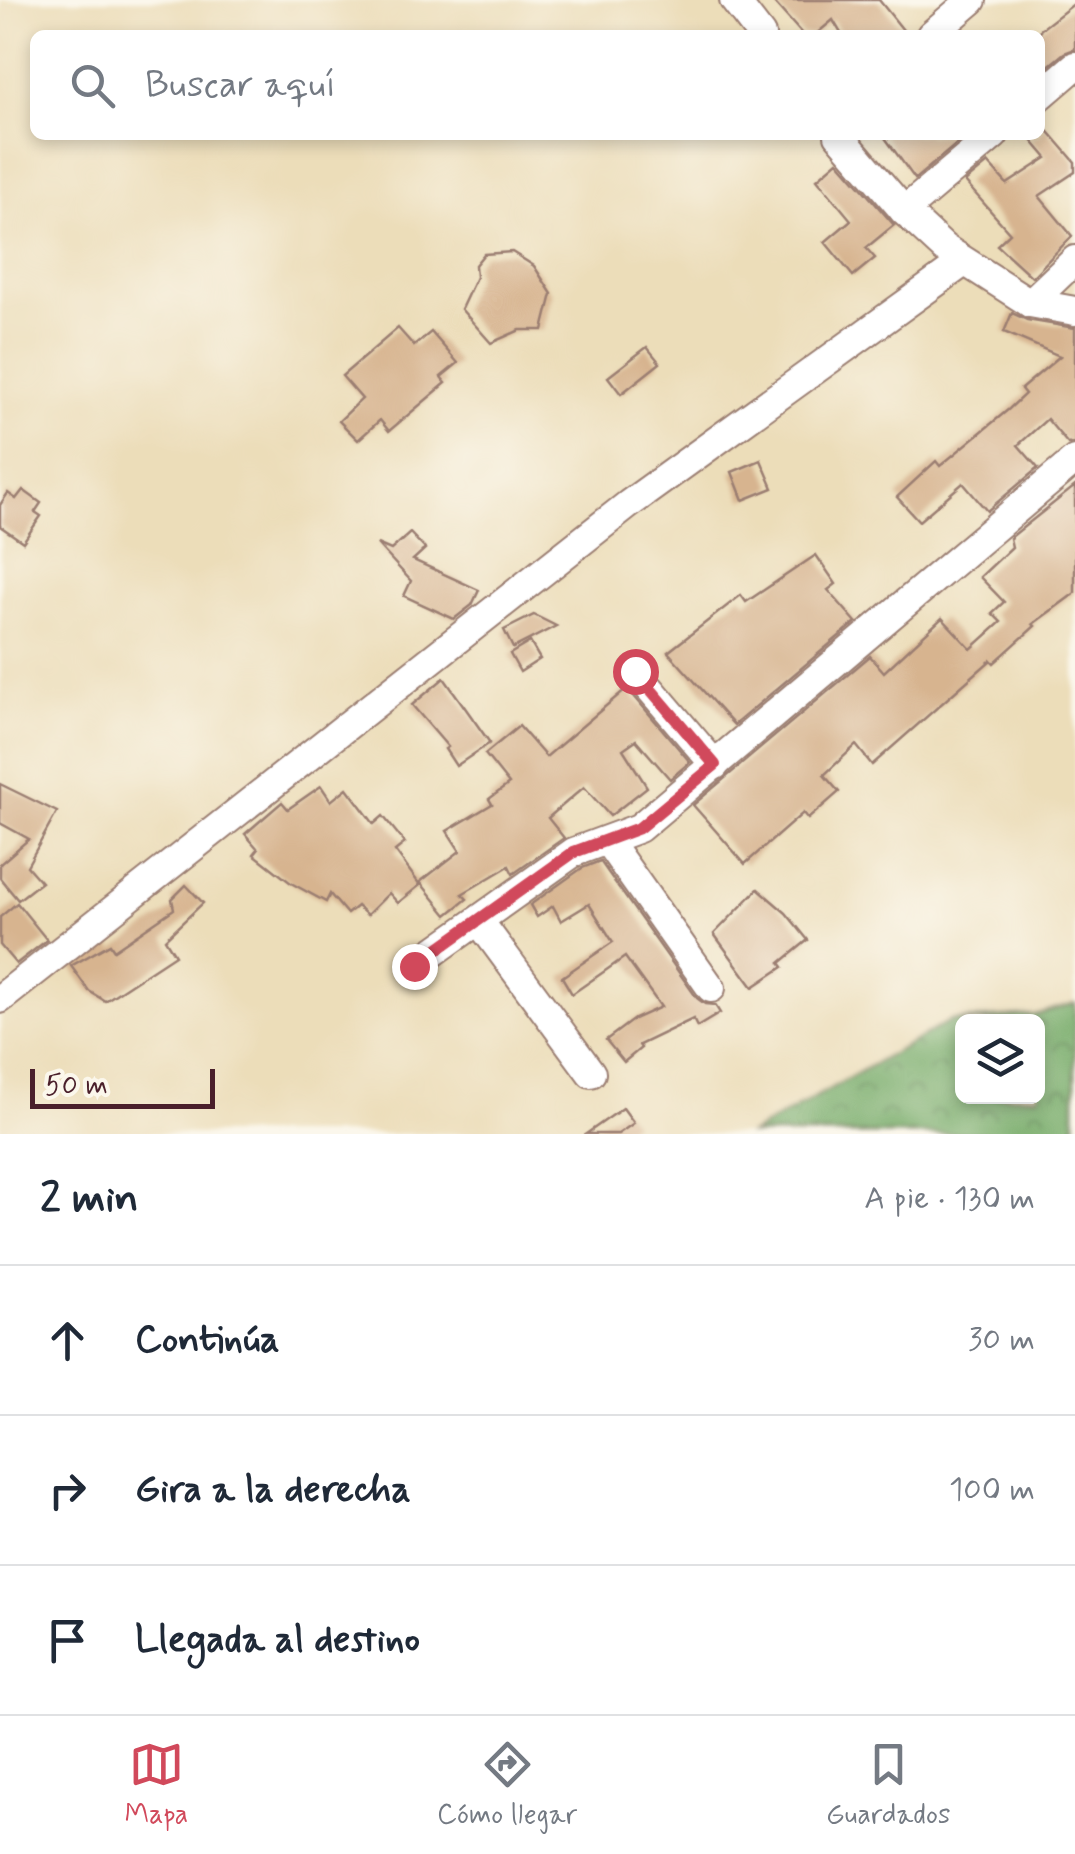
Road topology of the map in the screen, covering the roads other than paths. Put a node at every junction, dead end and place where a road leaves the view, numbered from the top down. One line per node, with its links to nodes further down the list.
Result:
1 (734, 0): 3 (street)
2 (972, 0): 4 (street)
3 (757, 30)
4 (936, 30)
5 (1075, 66): 6 (street)
6 (1045, 92)
7 (843, 140): 9 (street)
8 (988, 140): 9 (street)
9 (904, 211): 11 (street)
10 (1075, 260): 12 (street)
11 (964, 262): 12 (street); 21 (street)
12 (1030, 303): 13 (street)
13 (1075, 311)
14 (1075, 460): 16 (street)
15 (635, 671): 16 (street)
16 (715, 765): 17 (street)
17 (608, 842): 18 (street); 20 (street)
18 (479, 922): 19 (street); 22 (street)
19 (414, 966)
20 (711, 988)
21 (0, 1000)
22 (591, 1073)

